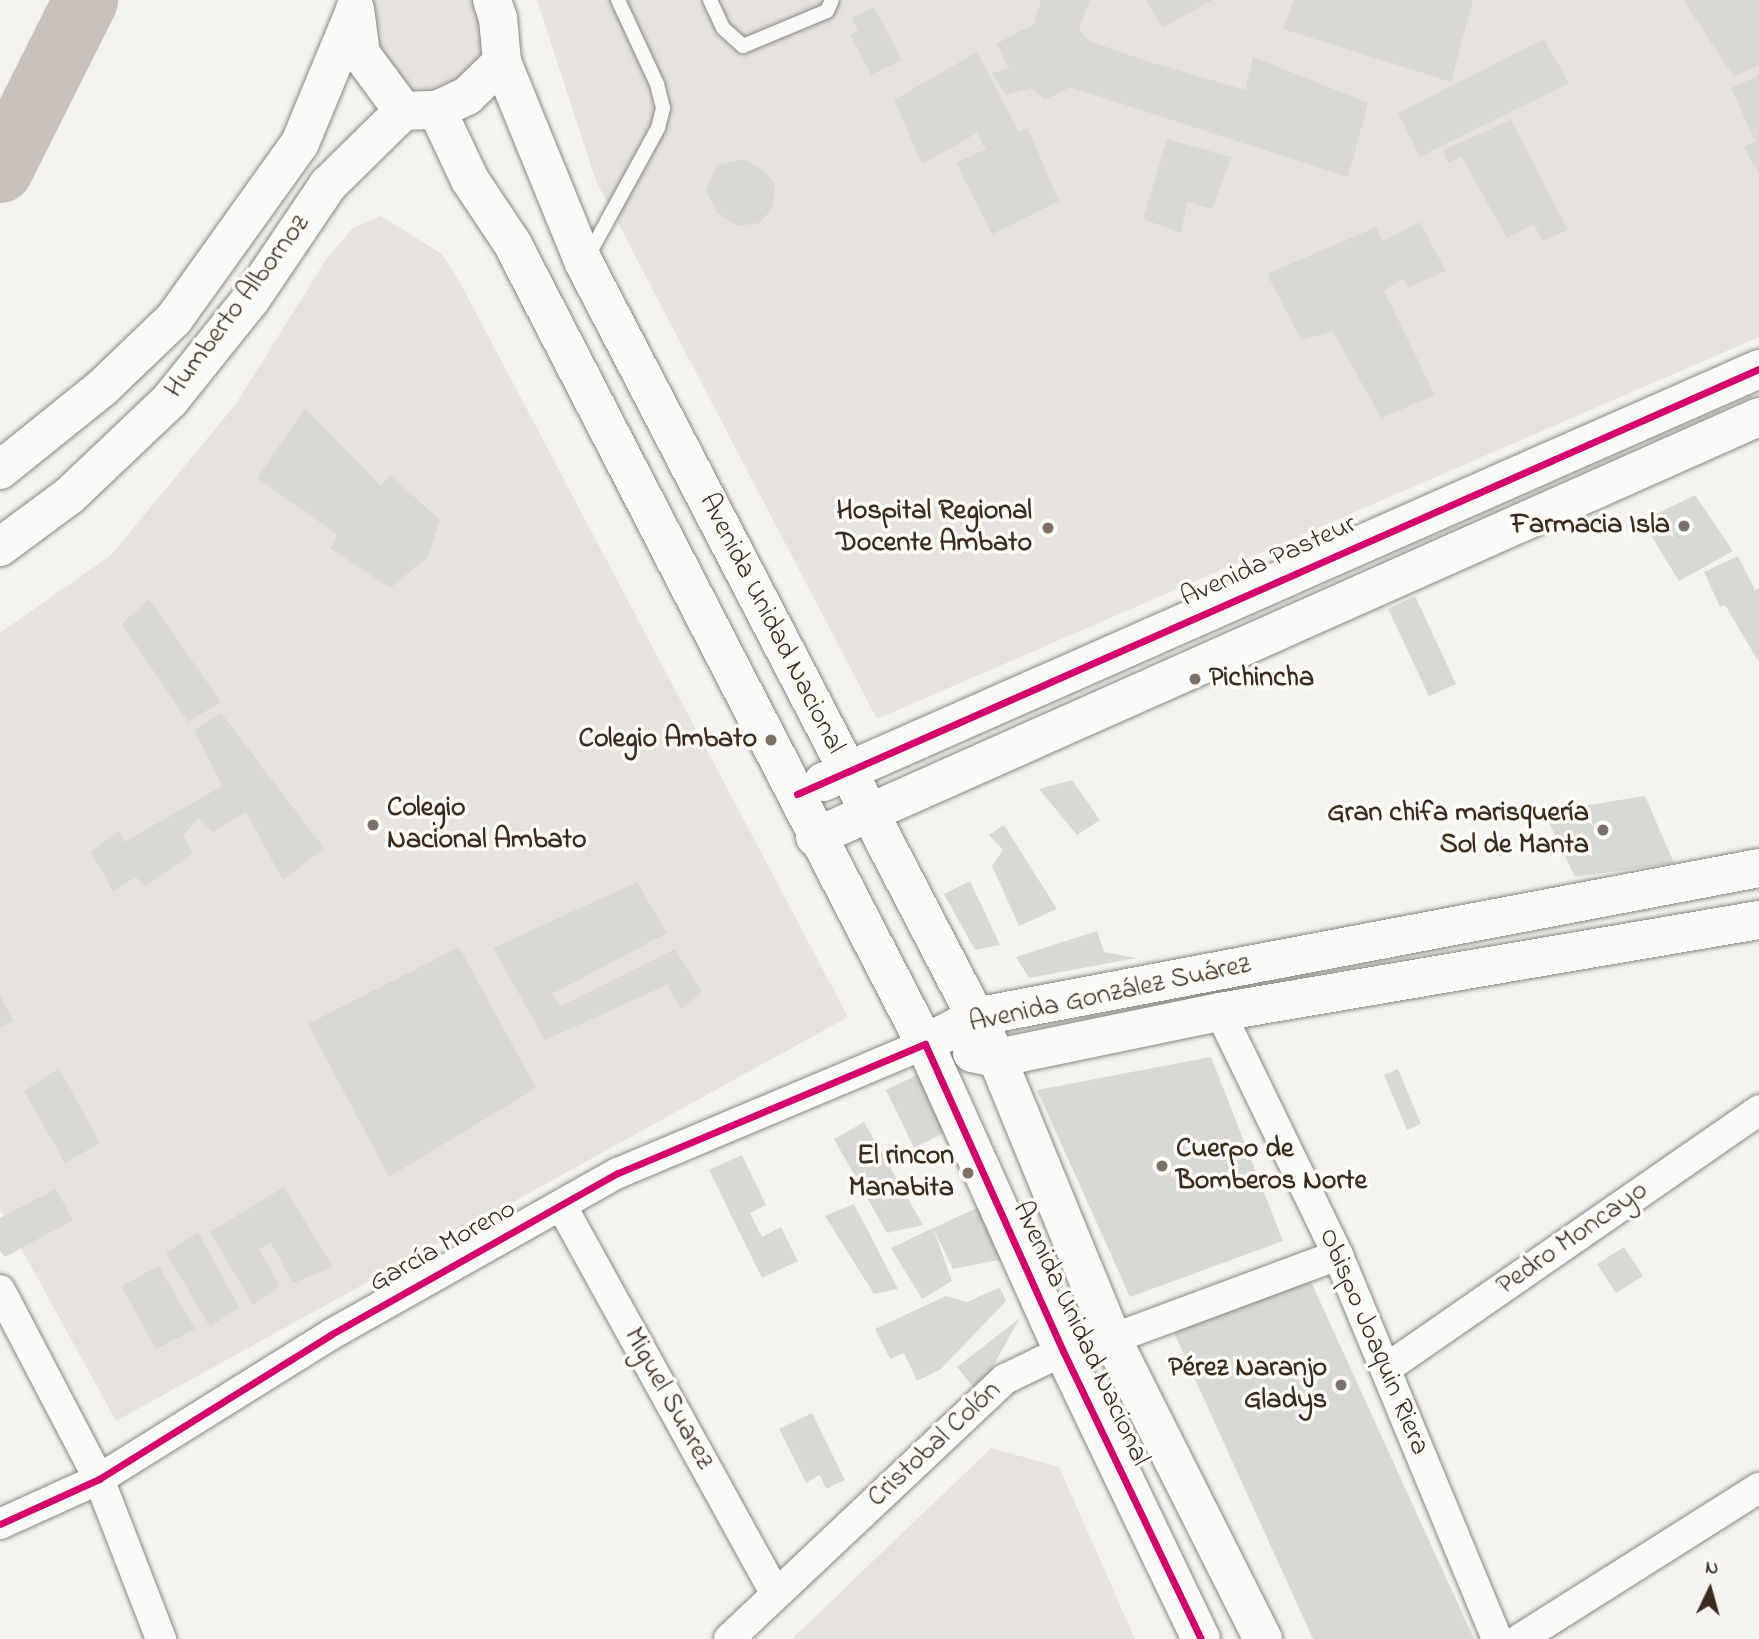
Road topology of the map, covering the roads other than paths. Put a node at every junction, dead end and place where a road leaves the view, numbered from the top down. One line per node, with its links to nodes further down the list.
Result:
1 (492, 0): 6 (main road, Avenida Unidad Nacional)
2 (618, 0): 8 (lane)
3 (710, 0): 4 (lane)
4 (832, 0)
5 (355, 8): 7 (main road, Avenida Unidad Nacional); 11 (main road, Humberto Albornoz)
6 (502, 62): 7 (main road, Humberto Albornoz); 8 (main road, Avenida Unidad Nacional)
7 (420, 111): 12 (main road, Humberto Albornoz); 14 (main road, Avenida Unidad Nacional)
8 (584, 263): 13 (main road, Avenida Unidad Nacional)
9 (1759, 369): 13 (main road, Avenida Pasteur)
10 (1759, 417): 15 (main road)
11 (0, 470)
12 (0, 547)
13 (847, 772): 14 (main road, Avenida Pasteur); 15 (main road, Avenida Unidad Nacional)
14 (797, 794): 16 (main road, Avenida Unidad Nacional)
15 (866, 811): 16 (main road); 20 (main road, Avenida Unidad Nacional)
16 (815, 837): 21 (main road, Avenida Unidad Nacional)
17 (1759, 869): 20 (main road, Avenida González Suárez)
18 (1759, 920): 19 (main road, Avenida González Suárez)
19 (1220, 1012): 22 (main road, Avenida González Suárez); 25 (street, Obispo Joaquin Riera)
20 (975, 1017): 21 (main road, Avenida González Suárez); 22 (main road, Avenida Unidad Nacional)
21 (925, 1044): 22 (main road, Avenida González Suárez); 24 (street, García Moreno); 28 (main road, Avenida Unidad Nacional)
22 (997, 1058): 27 (main road, Avenida Unidad Nacional)
23 (1759, 1110): 29 (street, Pedro Moncayo)
24 (561, 1205): 30 (street, García Moreno); 33 (street, Miguel Suarez)
25 (1338, 1255): 27 (street, Cristobal Colón); 29 (street, Obispo Joaquin Riera)
26 (0, 1290): 30 (street)
27 (1112, 1339): 28 (street, Cristobal Colón); 37 (main road, Avenida Unidad Nacional)
28 (1063, 1351): 33 (street, Cristobal Colón); 36 (main road, Avenida Unidad Nacional)
29 (1387, 1368): 38 (street, Obispo Joaquin Riera)
30 (99, 1479): 32 (street, García Moreno); 34 (street)
31 (1759, 1488): 39 (street)
32 (0, 1524)
33 (775, 1593): 35 (street, Cristobal Colón)
34 (161, 1639)
35 (729, 1639)
36 (1201, 1639)
37 (1263, 1639)
38 (1497, 1639)
39 (1520, 1639)

